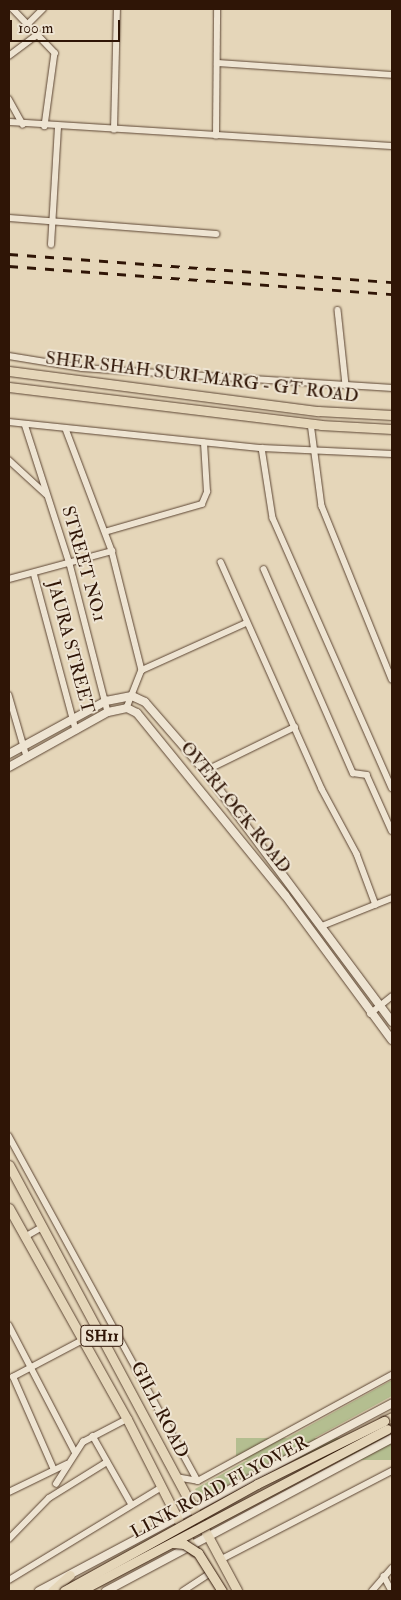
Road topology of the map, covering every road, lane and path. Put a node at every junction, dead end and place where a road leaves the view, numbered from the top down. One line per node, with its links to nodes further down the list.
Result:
1 (13, 9): 7 (street)
2 (43, 9): 7 (street)
3 (117, 9): 17 (street)
4 (217, 9): 6 (street)
5 (222, 9): 6 (street)
6 (219, 21): 10 (street)
7 (28, 24): 8 (street)
8 (38, 34): 9 (street); 15 (street)
9 (9, 56)
10 (217, 63): 11 (street); 18 (street)
11 (392, 75)
12 (9, 99): 14 (street)
13 (9, 122): 14 (street)
14 (23, 124): 15 (street)
15 (45, 126): 16 (street)
16 (58, 127): 17 (street); 21 (street)
17 (114, 130): 18 (street)
18 (216, 136): 19 (street)
19 (392, 146)
20 (9, 218): 21 (street)
21 (52, 221): 22 (street); 23 (street)
22 (216, 234)
23 (51, 245)
24 (338, 310): 27 (street)
25 (9, 356): 27 (street)
26 (9, 371): 30 (main road, SHER SHAH SURI MARG - GT ROAD)
27 (346, 384): 29 (street)
28 (9, 387): 32 (main road, SHER SHAH SURI MARG - GT ROAD)
29 (392, 388)
30 (392, 415)
31 (9, 422): 33 (street)
32 (311, 423): 35 (main road, SHER SHAH SURI MARG - GT ROAD); 38 (street)
33 (25, 424): 34 (street); 42 (street, STREET NO.1)
34 (66, 429): 36 (street); 43 (street)
35 (392, 429)
36 (204, 443): 37 (street); 43 (street)
37 (262, 448): 38 (street); 66 (street)
38 (312, 450): 39 (street); 52 (street)
39 (392, 454)
40 (9, 460): 41 (street)
41 (12, 466): 42 (street)
42 (47, 496): 46 (street, STREET NO.1)
43 (105, 532): 44 (street)
44 (112, 551): 46 (street); 51 (street)
45 (221, 562): 50 (street)
46 (70, 564): 48 (street); 55 (street, STREET NO.1)
47 (264, 569): 67 (street)
48 (34, 573): 49 (street); 58 (street, JAURA STREET)
49 (9, 579)
50 (246, 623): 51 (street); 59 (street)
51 (142, 670): 54 (street)
52 (392, 679)
53 (9, 695): 61 (street)
54 (132, 696): 55 (street); 56 (street); 65 (street, OVERLOCK ROAD)
55 (106, 701): 57 (street, STREET NO.1); 58 (street)
56 (127, 708): 57 (street); 73 (street, OVERLOCK ROAD)
57 (108, 712): 60 (street)
58 (73, 717): 60 (street, JAURA STREET); 61 (street)
59 (295, 727): 65 (street); 69 (street)
60 (76, 730): 63 (street)
61 (22, 746): 62 (street); 63 (street)
62 (9, 754)
63 (27, 756): 64 (street)
64 (9, 767)
65 (205, 771): 70 (street, OVERLOCK ROAD)
66 (392, 788)
67 (392, 831)
68 (392, 898): 69 (street)
69 (376, 905): 70 (street)
70 (322, 926): 72 (street, OVERLOCK ROAD)
71 (392, 996): 72 (street)
72 (381, 1006): 73 (street); 74 (street, OVERLOCK ROAD)
73 (370, 1014): 75 (street, OVERLOCK ROAD)
74 (392, 1022)
75 (392, 1040)
76 (9, 1136): 97 (street)
77 (9, 1165): 79 (main road, GILL ROAD / SH11)
78 (9, 1208): 80 (main road, GILL ROAD / SH11)
79 (42, 1227): 80 (street); 96 (main road, GILL ROAD / SH11)
80 (25, 1237): 82 (main road, GILL ROAD / SH11)
81 (9, 1325): 83 (street)
82 (83, 1340): 83 (street); 87 (main road, GILL ROAD / SH11)
83 (30, 1366): 91 (street); 94 (street)
84 (392, 1375): 97 (street)
85 (392, 1404): 102 (street)
86 (392, 1417): 114 (main road, LINK ROAD FLYOVER, bridge)
87 (127, 1419): 89 (street); 99 (main road, GILL ROAD / SH11)
88 (392, 1426): 106 (main road, LINK ROAD FLYOVER, bridge)
89 (93, 1436): 91 (street); 92 (street)
90 (392, 1438): 104 (street)
91 (75, 1452): 93 (street)
92 (107, 1462): 101 (street); 105 (street)
93 (67, 1464): 94 (street); 98 (street)
94 (53, 1468): 100 (street)
95 (392, 1472): 108 (street)
96 (176, 1478): 97 (street); 102 (main road, GILL ROAD / SH11)
97 (198, 1481)
98 (56, 1484)
99 (162, 1487): 101 (street); 103 (main road, GILL ROAD / SH11)
100 (9, 1492)
101 (132, 1505): 113 (street)
102 (192, 1510): 103 (street); 104 (main road, GILL ROAD / SH11)
103 (178, 1518): 107 (main road, GILL ROAD / SH11); 111 (street)
104 (208, 1538): 107 (street); 108 (main road, GILL ROAD / SH11)
105 (9, 1540)
106 (169, 1543): 117 (main road, LINK ROAD FLYOVER, bridge); 121 (main road, bridge)
107 (192, 1547): 110 (main road, GILL ROAD / SH11); 118 (street)
108 (220, 1560): 122 (main road, GILL ROAD / SH11)
109 (392, 1568): 112 (street)
110 (208, 1575): 119 (street); 120 (main road, GILL ROAD / SH11)
111 (70, 1576): 114 (main road); 116 (street)
112 (384, 1576): 115 (street); 123 (street)
113 (9, 1580)
114 (58, 1590)
115 (392, 1590)
116 (39, 1591)
117 (80, 1591)
118 (106, 1591)
119 (183, 1591)
120 (217, 1591)
121 (222, 1591)
122 (237, 1591)
123 (372, 1591)

